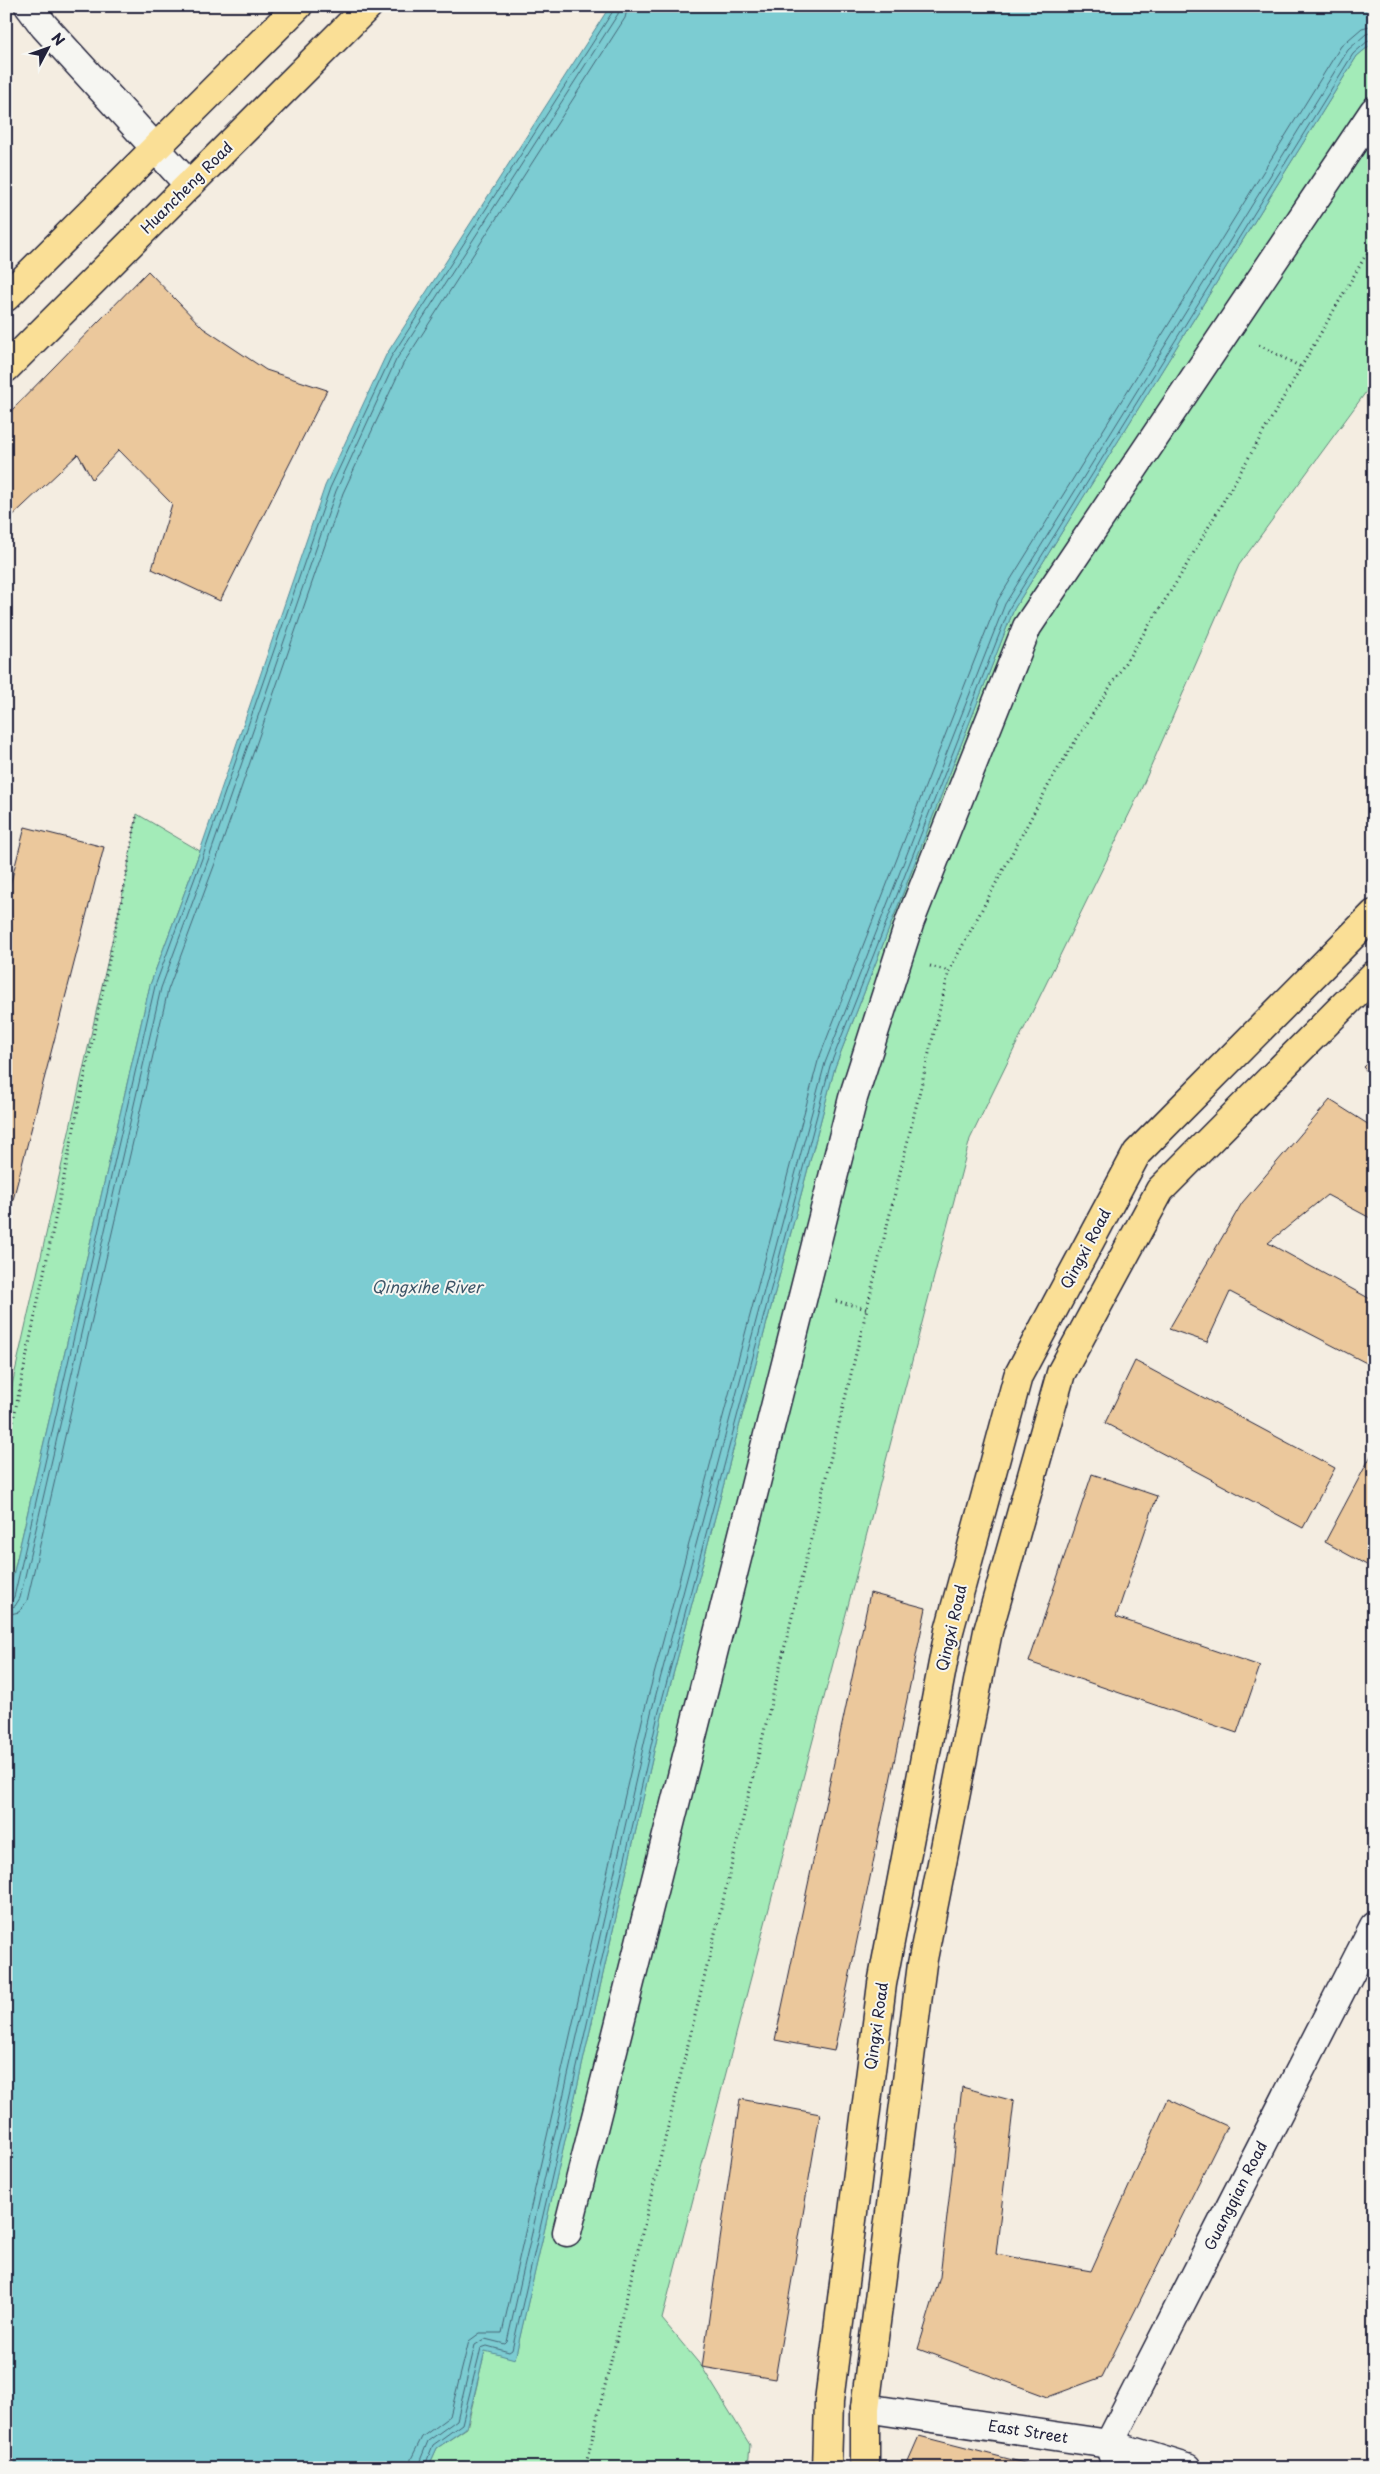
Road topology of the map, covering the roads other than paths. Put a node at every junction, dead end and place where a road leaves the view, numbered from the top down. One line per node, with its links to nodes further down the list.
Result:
1 (29, 6): 5 (street)
2 (298, 6): 5 (main road)
3 (368, 6): 6 (main road, Huancheng Road)
4 (1374, 111): 12 (street)
5 (155, 150): 6 (street); 7 (main road)
6 (189, 185): 8 (main road, Huancheng Road)
7 (6, 297)
8 (6, 368)
9 (1374, 914): 15 (main road, Qingxi Road)
10 (1374, 975): 13 (main road)
11 (1374, 1926): 14 (street, Guangqian Road)
12 (566, 2232)
13 (865, 2408): 14 (street, East Street); 16 (main road)
14 (1113, 2456): 17 (street, East Street)
15 (827, 2468)
16 (864, 2468)
17 (1187, 2468)

